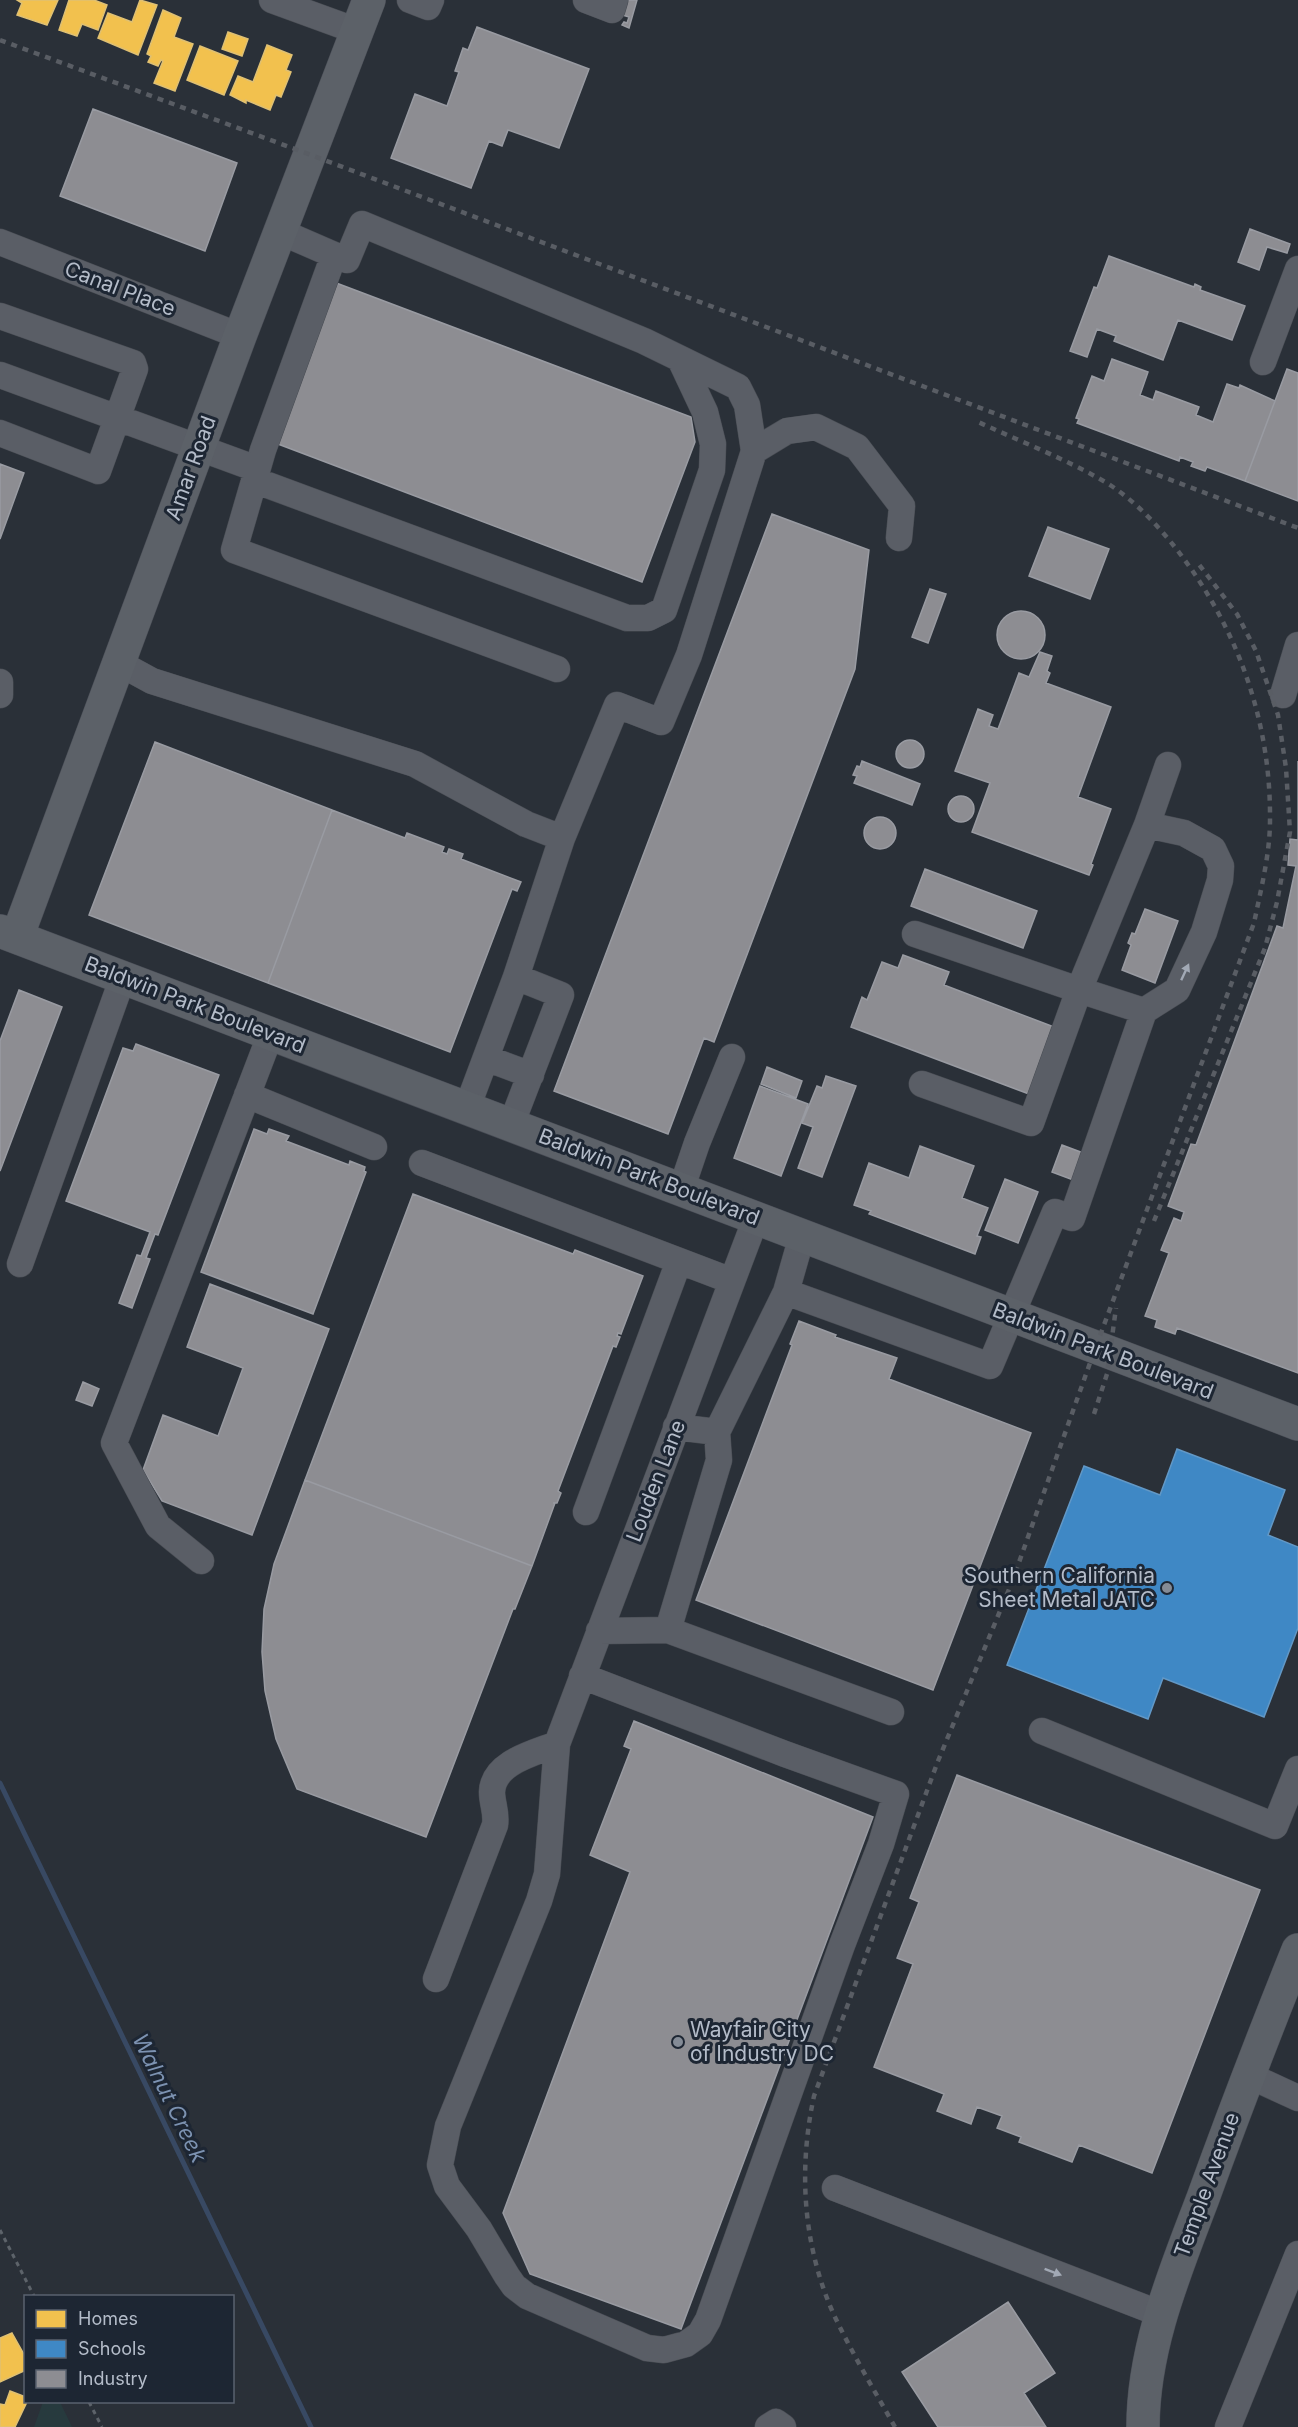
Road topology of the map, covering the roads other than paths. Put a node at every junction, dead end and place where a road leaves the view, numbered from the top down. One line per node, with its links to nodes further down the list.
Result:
1 (272, 0): 7 (street)
2 (369, 0): 8 (main road, Amar Road)
3 (410, 0): 4 (street)
4 (431, 0)
5 (586, 0): 6 (street)
6 (615, 0)
7 (305, 6): 8 (street)
8 (357, 31): 9 (main road, Amar Road)
9 (281, 232): 11 (street); 14 (main road, Amar Road)
10 (0, 242): 14 (street, Canal Place)
11 (334, 255): 15 (street); 22 (street)
12 (1298, 269): 16 (street)
13 (0, 316): 18 (street)
14 (240, 336): 20 (main road, Amar Road)
15 (680, 359): 21 (street); 22 (street)
16 (1263, 362)
17 (0, 375): 18 (street)
18 (118, 418): 19 (street); 20 (street)
19 (0, 433)
20 (199, 446): 22 (street); 25 (main road, Amar Road)
21 (754, 451): 23 (street); 32 (street)
22 (256, 474): 26 (street)
23 (899, 538)
24 (1298, 645): 29 (street)
25 (119, 663): 32 (street); 33 (main road, Amar Road)
26 (557, 669)
27 (0, 682): 28 (street)
28 (0, 695)
29 (1283, 695)
30 (1168, 765): 31 (street)
31 (1147, 825): 37 (street); 38 (street, one-way to 31)
32 (562, 838): 36 (street)
33 (8, 934): 35 (main road, Baldwin Park Boulevard)
34 (915, 934): 37 (street)
35 (123, 977): 39 (main road, Baldwin Park Boulevard); 53 (street)
36 (516, 977): 41 (street); 42 (street)
37 (1079, 990): 38 (street); 43 (street)
38 (1144, 1011): 56 (street)
39 (271, 1033): 44 (street); 45 (main road, Baldwin Park Boulevard)
40 (732, 1057): 49 (street)
41 (486, 1058): 42 (street); 45 (street)
42 (531, 1075): 46 (street)
43 (922, 1084)
44 (247, 1095): 47 (street); 61 (street)
45 (467, 1108): 46 (main road, Baldwin Park Boulevard)
46 (511, 1125): 49 (main road, Baldwin Park Boulevard)
47 (374, 1147)
48 (422, 1163): 52 (street)
49 (681, 1190): 50 (main road, Baldwin Park Boulevard)
50 (756, 1218): 51 (main road, Baldwin Park Boulevard); 54 (street, Louden Lane)
51 (802, 1236): 55 (street); 56 (main road, Baldwin Park Boulevard)
52 (679, 1261): 54 (street); 60 (street)
53 (20, 1264)
54 (732, 1281): 58 (street, Louden Lane)
55 (786, 1292): 56 (street); 59 (street)
56 (1012, 1317): 57 (main road, Baldwin Park Boulevard)
57 (1298, 1424)
58 (676, 1427): 59 (street); 63 (street, Louden Lane)
59 (717, 1432): 62 (street)
60 (586, 1512)
61 (201, 1561)
62 (668, 1630): 63 (street); 65 (street)
63 (599, 1631): 64 (street, Louden Lane)
64 (582, 1676): 67 (street, Louden Lane); 67 (street, Louden Lane)
65 (891, 1712)
66 (1042, 1731): 68 (street)
67 (557, 1744): 70 (street)
68 (1298, 1769)
69 (1298, 1950): 71 (main road, Temple Avenue)
70 (436, 1979)
71 (1248, 2075): 72 (street); 75 (main road, Temple Avenue)
72 (1298, 2098)
73 (835, 2188): 75 (street, one-way to 75)
74 (1298, 2254): 79 (street)
75 (1161, 2314): 78 (main road, Temple Avenue)
76 (768, 2427): 77 (street)
77 (783, 2427)
78 (1143, 2427)
79 (1228, 2427)

